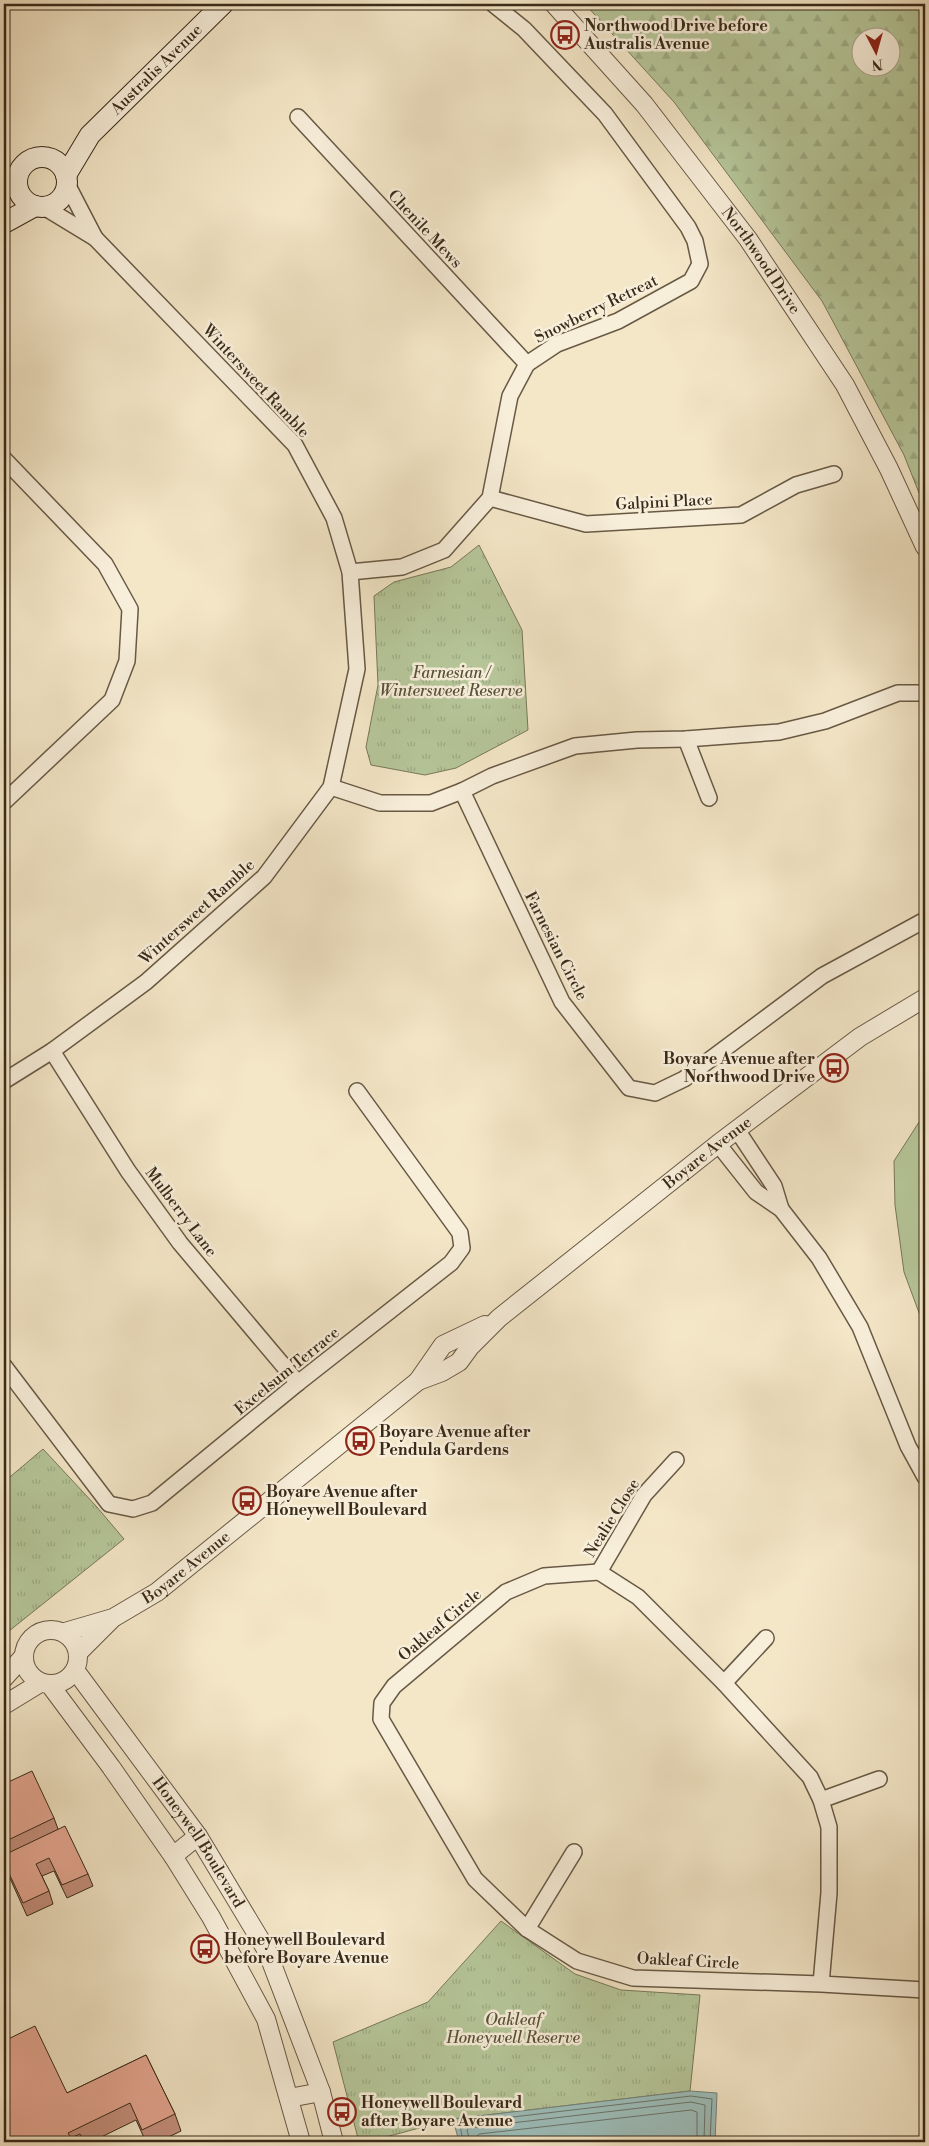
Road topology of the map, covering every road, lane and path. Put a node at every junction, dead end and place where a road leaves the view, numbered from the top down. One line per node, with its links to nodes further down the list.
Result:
1 (223, 4): 5 (main road, Australis Avenue)
2 (493, 4): 13 (street, Snowberry Retreat)
3 (554, 4): 17 (street, Northwood Drive)
4 (298, 117): 13 (street, Chenile Mews)
5 (90, 135): 6 (main road, Australis Avenue); 7 (main road, Australis Avenue)
6 (48, 157): 7 (main road); 8 (main road)
7 (67, 179): 9 (main road); 12 (street, Wintersweet Ramble)
8 (17, 188): 9 (main road); 10 (main road)
9 (39, 207): 11 (main road); 12 (street, Wintersweet Ramble)
10 (4, 209)
11 (4, 223)
12 (95, 238): 18 (street, Wintersweet Ramble)
13 (527, 364): 16 (street, Snowberry Retreat)
14 (4, 459): 24 (street)
15 (834, 474): 16 (street, Galpini Place)
16 (490, 498): 18 (street)
17 (925, 546)
18 (350, 572): 21 (street, Wintersweet Ramble)
19 (925, 693): 20 (street)
20 (686, 739): 22 (street); 23 (street)
21 (331, 787): 22 (street); 27 (street, Wintersweet Ramble)
22 (462, 791): 25 (street, Farnesian Circle)
23 (709, 798)
24 (4, 802)
25 (925, 920)
26 (925, 998): 30 (street, Boyare Avenue)
27 (52, 1051): 28 (street, Wintersweet Ramble); 34 (street, Mulberry Lane)
28 (4, 1081)
29 (357, 1090): 34 (street, Excelsum Terrace)
30 (737, 1130): 31 (street, Boyare Avenue); 32 (street)
31 (718, 1144): 32 (street); 38 (street, Boyare Avenue)
32 (781, 1209): 36 (street)
33 (4, 1366): 34 (street, Excelsum Terrace)
34 (298, 1383)
35 (676, 1460): 37 (street, Nealie Close)
36 (925, 1477)
37 (599, 1572): 45 (street); 53 (street, Oakleaf Circle)
38 (113, 1618): 39 (street, Boyare Avenue); 41 (street, Boyare Avenue)
39 (65, 1632): 41 (street); 42 (street)
40 (766, 1638): 45 (street)
41 (78, 1652): 43 (street)
42 (23, 1657): 44 (street); 46 (street)
43 (75, 1670): 46 (street); 50 (street, Honeywell Boulevard)
44 (4, 1678)
45 (724, 1683): 49 (street)
46 (45, 1684): 47 (street); 52 (street, Honeywell Boulevard)
47 (4, 1705)
48 (879, 1779): 49 (street)
49 (821, 1800): 54 (street)
50 (198, 1836): 52 (street); 56 (street, Honeywell Boulevard)
51 (574, 1852): 53 (street)
52 (173, 1856): 57 (street, Honeywell Boulevard)
53 (527, 1929): 54 (street, Oakleaf Circle)
54 (821, 1984): 55 (street, Oakleaf Circle)
55 (925, 1990)
56 (321, 2092): 57 (street); 59 (street, Honeywell Boulevard)
57 (289, 2098): 58 (street, Honeywell Boulevard)
58 (301, 2142)
59 (334, 2142)

